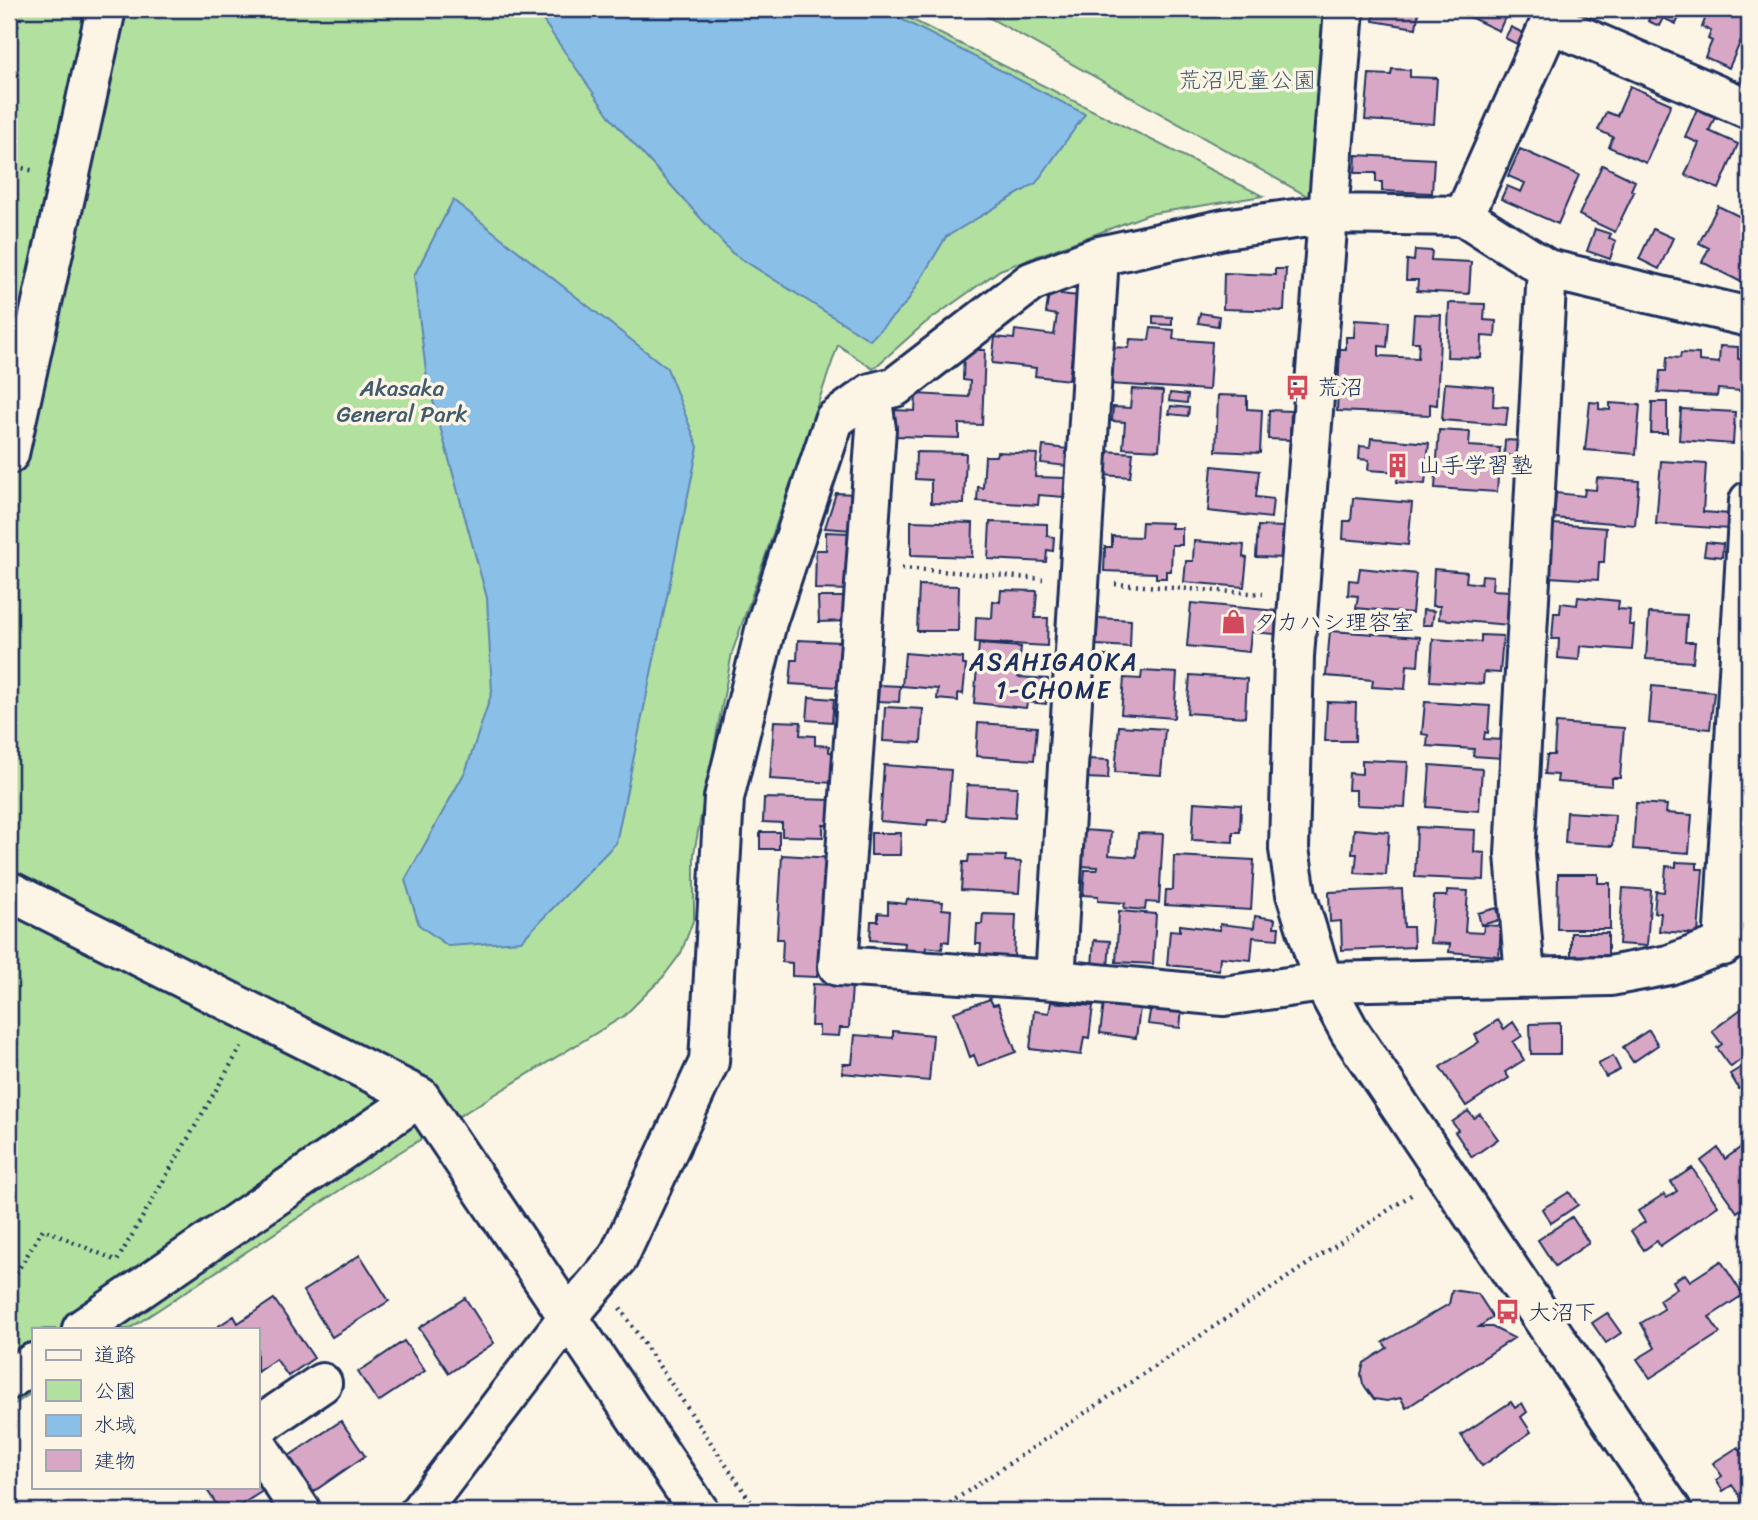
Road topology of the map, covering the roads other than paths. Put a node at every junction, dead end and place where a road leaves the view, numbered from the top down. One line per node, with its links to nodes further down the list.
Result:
1 (106, 9): 10 (street)
2 (1344, 9): 4 (street)
3 (1749, 109): 5 (street)
4 (1329, 214): 5 (street); 6 (street); 16 (street)
5 (1464, 216): 7 (street)
6 (1099, 256): 9 (street); 15 (street)
7 (1547, 269): 8 (street); 14 (street)
8 (1749, 317)
9 (871, 393): 15 (street); 18 (street)
10 (9, 454)
11 (1749, 501): 13 (street)
12 (9, 891): 17 (street)
13 (1736, 940): 14 (street)
14 (1525, 977): 16 (street)
15 (1055, 980): 16 (street)
16 (1322, 982): 28 (street)
17 (420, 1097): 18 (street); 19 (street)
18 (568, 1317): 26 (street); 27 (street)
19 (83, 1328)
20 (32, 1364): 21 (street)
21 (9, 1380)
22 (322, 1383): 23 (street)
23 (259, 1426)
24 (259, 1448): 25 (street)
25 (302, 1511)
26 (420, 1511)
27 (699, 1511)
28 (1672, 1511)

